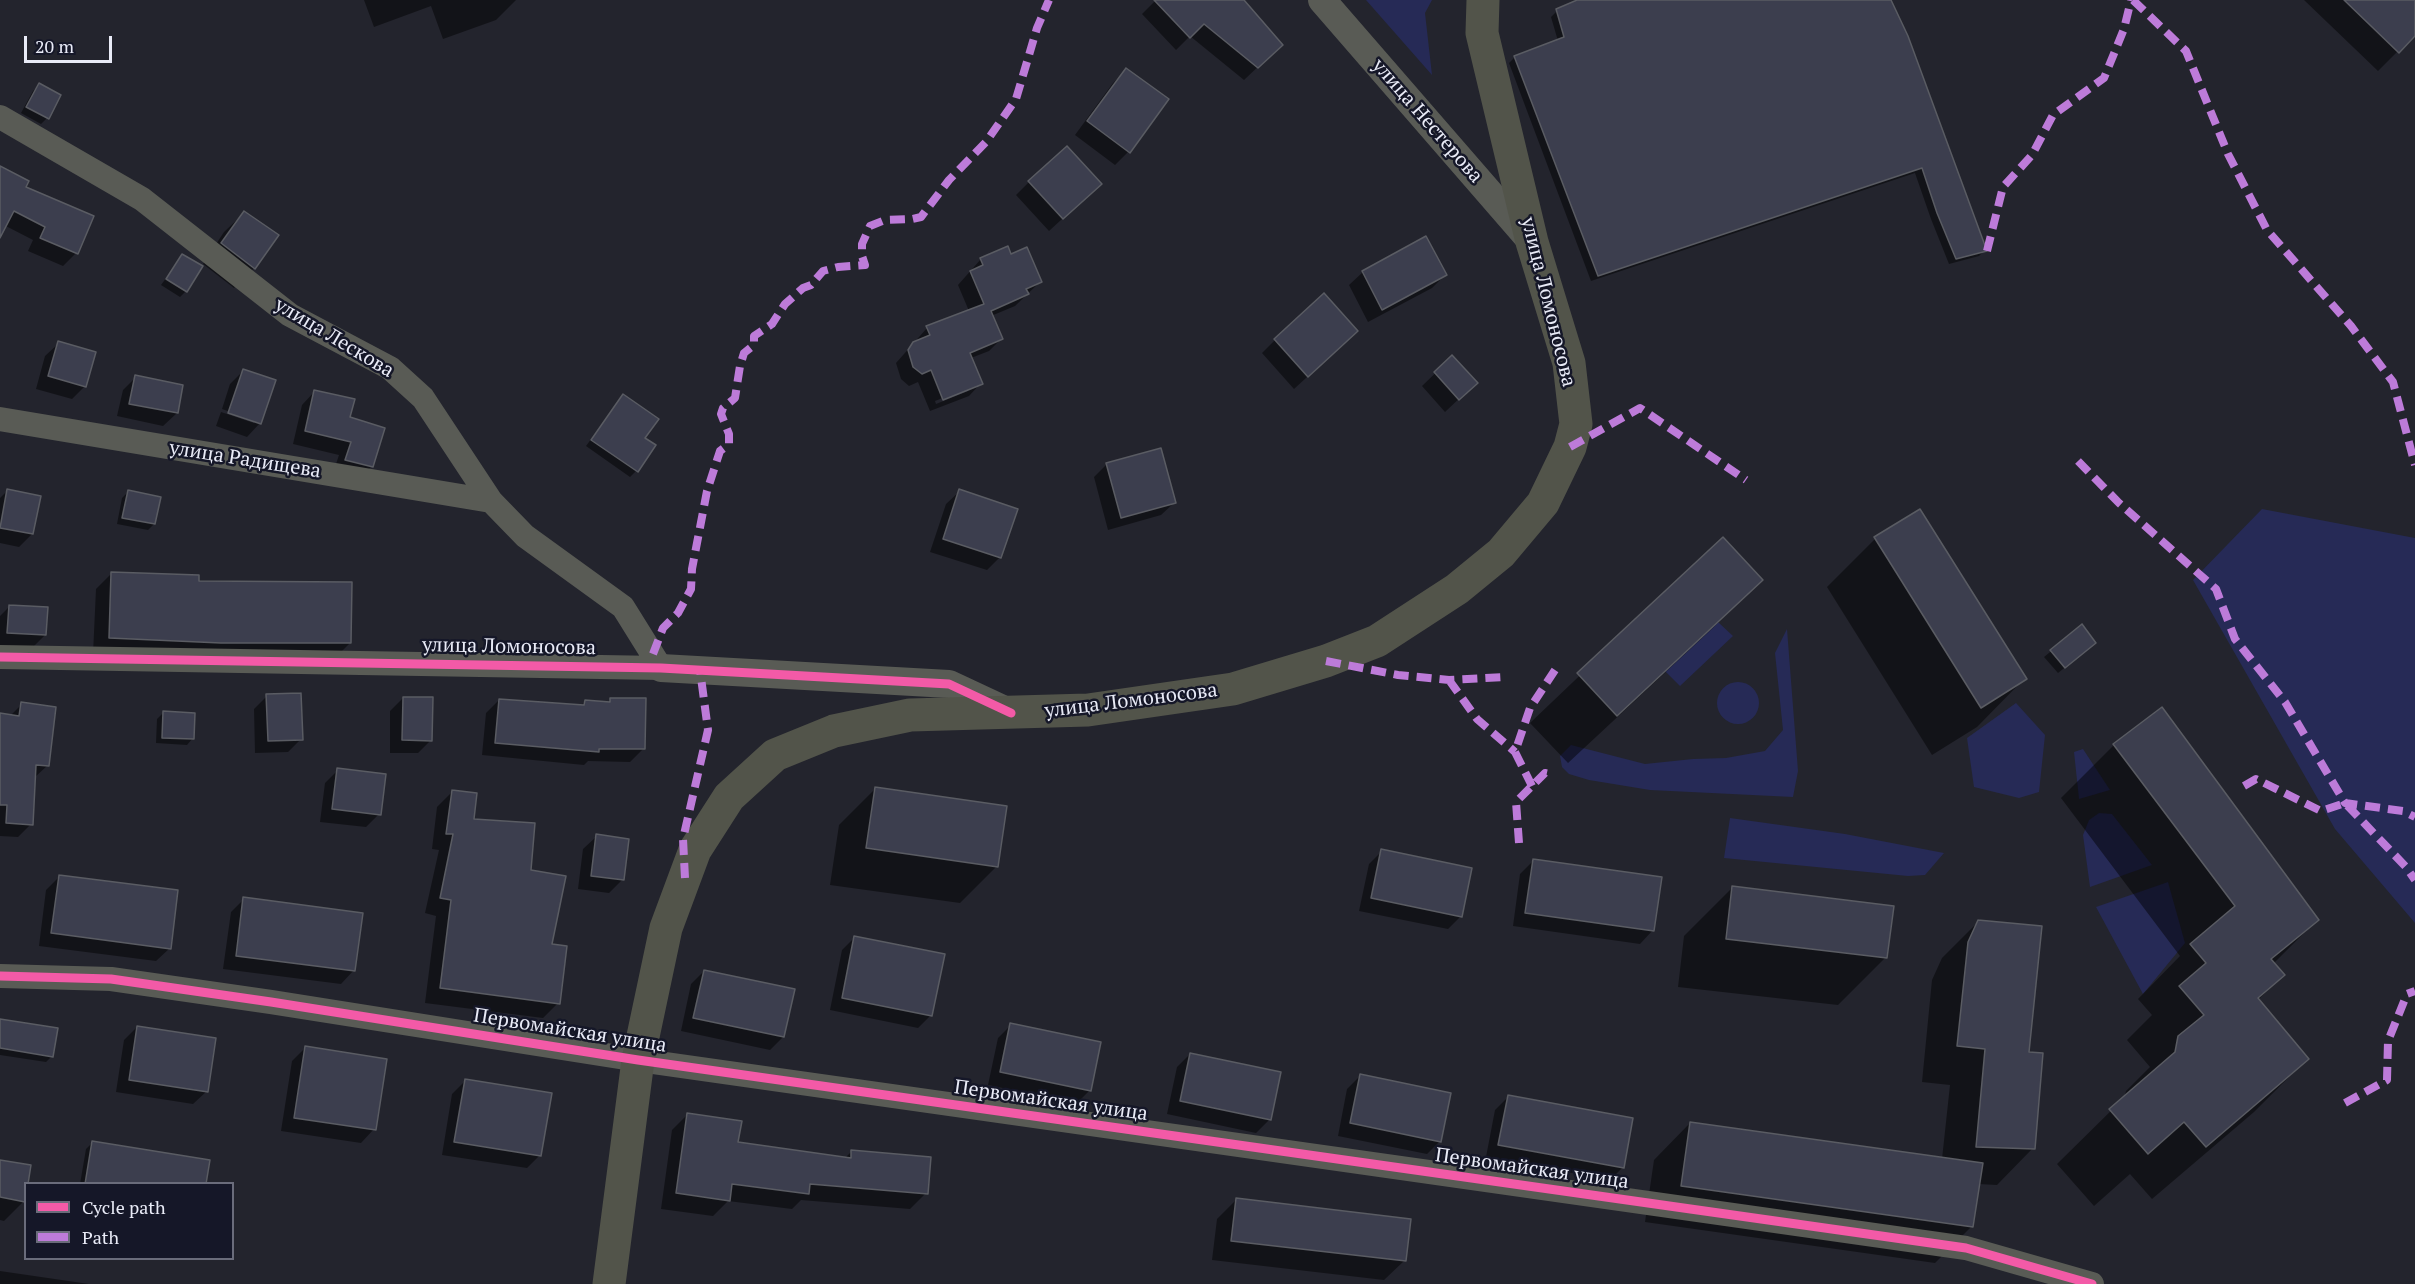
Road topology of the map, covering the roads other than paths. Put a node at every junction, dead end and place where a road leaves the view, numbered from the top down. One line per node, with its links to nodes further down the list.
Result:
1 (1322, 0): 4 (street, улица Нестерова)
2 (1483, 0): 4 (main road, улица Ломоносова)
3 (0, 117): 6 (street, улица Лескова)
4 (1532, 242): 9 (main road, улица Ломоносова)
5 (0, 419): 6 (street, улица Радищева)
6 (491, 501): 8 (street, улица Лескова)
7 (0, 657): 8 (street, улица Ломоносова)
8 (661, 668): 9 (street, улица Ломоносова)
9 (1011, 713): 11 (main road)
10 (0, 976): 11 (street, Первомайская улица)
11 (638, 1060): 12 (main road); 13 (street, Первомайская улица)
12 (609, 1284)
13 (2092, 1284)

